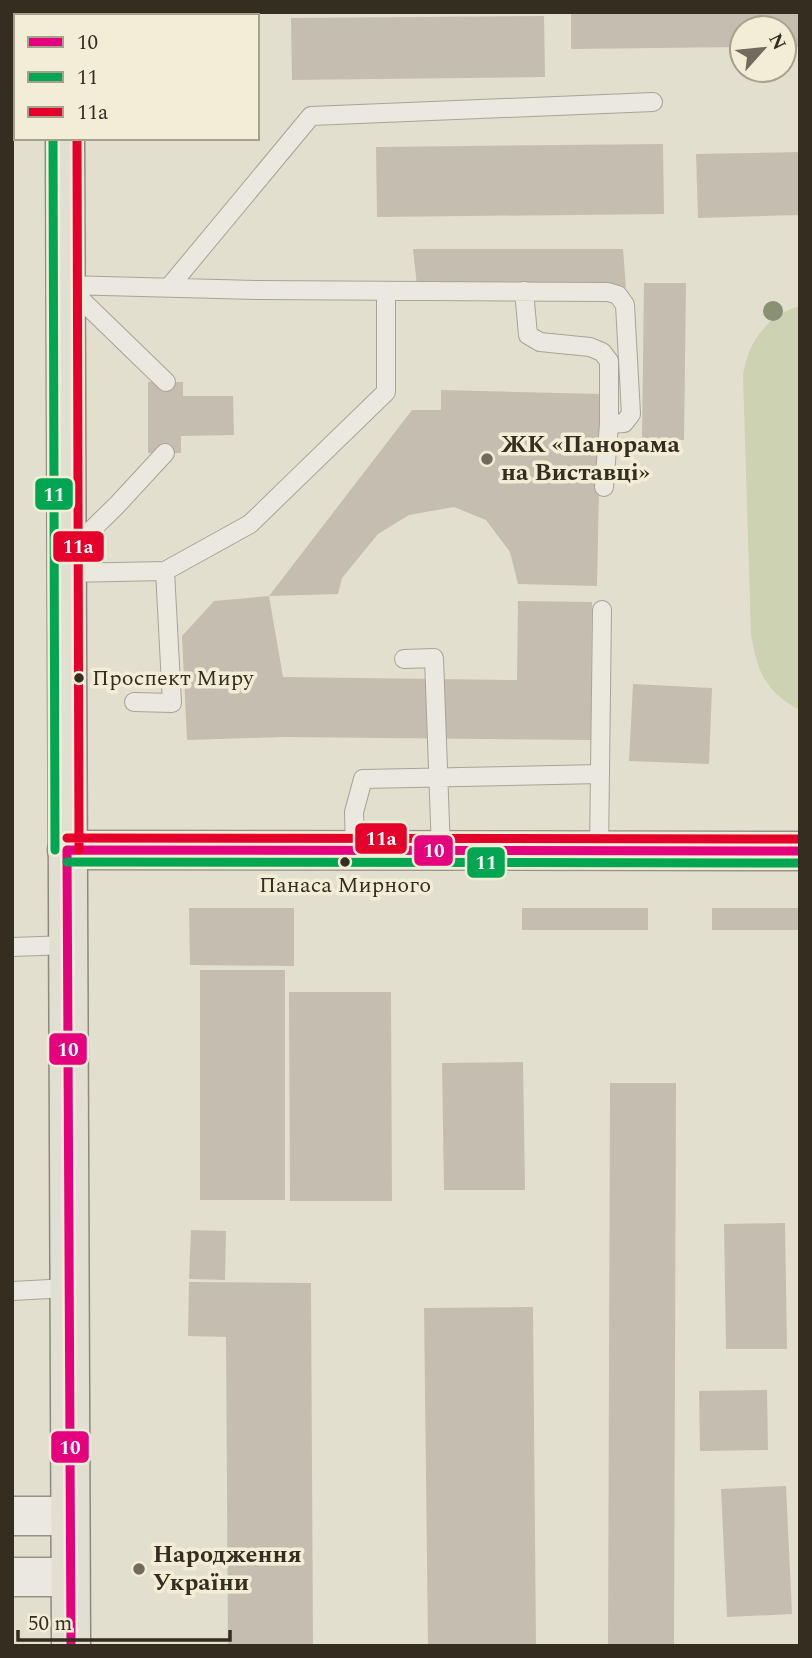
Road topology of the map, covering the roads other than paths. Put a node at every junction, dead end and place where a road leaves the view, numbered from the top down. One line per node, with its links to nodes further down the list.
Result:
1 (653, 102): 4 (lane)
2 (65, 140): 3 (main road)
3 (65, 285): 4 (lane); 7 (lane); 11 (main road)
4 (170, 286): 5 (lane)
5 (386, 291): 6 (lane); 12 (lane)
6 (524, 291): 8 (lane); 8 (lane)
7 (166, 382)
8 (610, 424): 10 (lane)
9 (164, 453): 11 (lane)
10 (604, 487)
11 (66, 564): 12 (lane); 18 (main road)
12 (164, 570): 15 (lane)
13 (602, 610): 16 (lane)
14 (404, 659): 17 (lane)
15 (134, 702)
16 (600, 774): 17 (lane); 21 (lane)
17 (439, 778): 19 (lane); 20 (lane)
18 (67, 850): 19 (main road); 23 (main road)
19 (355, 850): 20 (main road)
20 (441, 851): 21 (main road)
21 (599, 851): 22 (main road)
22 (800, 851)
23 (68, 945): 24 (lane); 25 (main road)
24 (12, 947)
25 (69, 1288): 26 (lane); 28 (main road)
26 (12, 1291)
27 (12, 1516): 28 (main road)
28 (70, 1516): 30 (main road)
29 (12, 1577): 30 (main road)
30 (70, 1577): 31 (main road)
31 (71, 1646)

